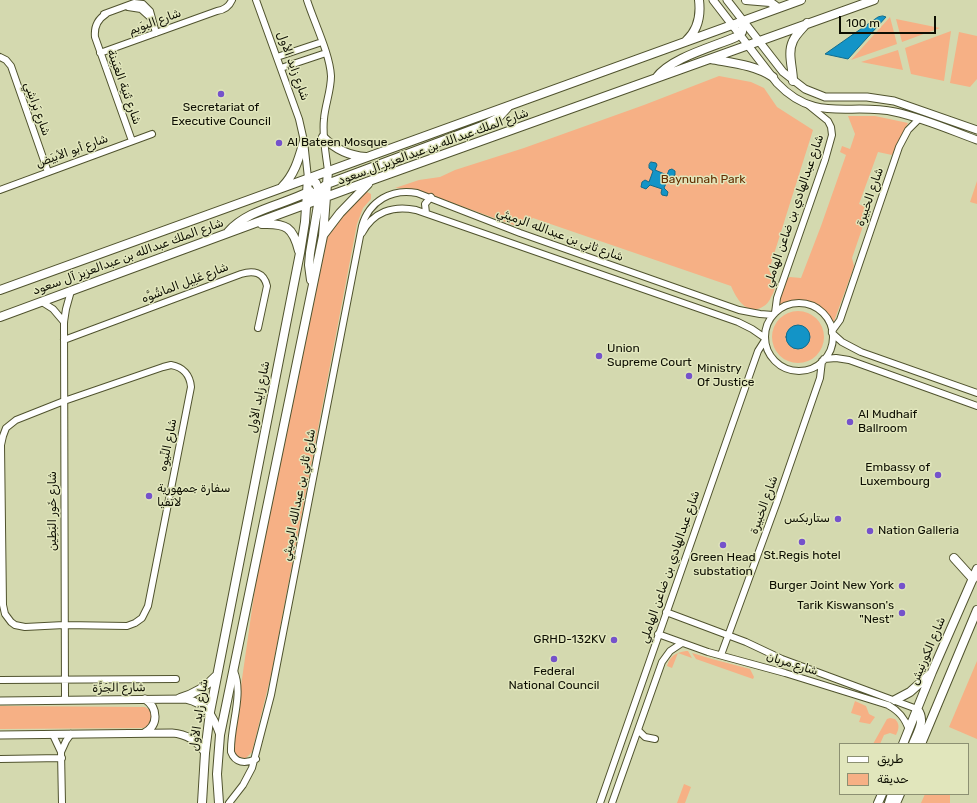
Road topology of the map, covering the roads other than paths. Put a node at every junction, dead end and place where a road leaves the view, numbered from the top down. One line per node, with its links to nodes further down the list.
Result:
1 (228, 0): 12 (street, شارع البوَيم)
2 (232, 0): 12 (street, شارع البوَيم)
3 (256, 0): 25 (street, شارع زايد الأول)
4 (307, 0): 19 (street, شارع زايد الأول)
5 (699, 0): 20 (main road)
6 (713, 0): 15 (street)
7 (727, 0): 13 (street)
8 (746, 0): 11 (main road)
9 (801, 0): 11 (main road, شارع الملك عبدالله بن عبدالعزيز آل سعود)
10 (874, 0): 14 (main road, شارع الملك عبدالله بن عبدالعزيز آل سعود)
11 (778, 8): 13 (main road, شارع الملك عبدالله بن عبدالعزيز آل سعود)
12 (217, 11): 16 (street, شارع البوَيم)
13 (743, 21): 15 (main road, شارع الملك عبدالله بن عبدالعزيز آل سعود); 17 (main road); 18 (street)
14 (807, 23): 18 (main road, شارع الملك عبدالله بن عبدالعزيز آل سعود); 30 (main road)
15 (732, 25): 17 (street); 20 (main road, شارع الملك عبدالله بن عبدالعزيز آل سعود)
16 (156, 33): 22 (street, شارع البوَيم); 22 (street, شارع ثَنية الغبَينة)
17 (740, 35): 21 (street); 29 (main road)
18 (758, 41): 21 (main road, شارع الملك عبدالله بن عبدالعزيز آل سعود); 30 (street)
19 (322, 42): 23 (street, شارع زايد الأول); 25 (street)
20 (684, 43): 32 (main road, شارع الملك عبدالله بن عبدالعزيز آل سعود)
21 (748, 45): 26 (main road, شارع الملك عبدالله بن عبدالعزيز آل سعود); 28 (street)
22 (100, 53): 38 (street, شارع ثَنية الغبَينة)
23 (326, 53): 27 (street); 36 (street, شارع زايد الأول)
24 (0, 57): 42 (street, شارع بَراشِي)
25 (277, 58): 27 (street, شارع زايد الأول)
26 (710, 59): 28 (main road); 29 (main road, شارع الملك عبدالله بن عبدالعزيز آل سعود)
27 (281, 68): 39 (street, شارع زايد الأول)
28 (773, 77): 31 (street)
29 (656, 79): 44 (main road, شارع الملك عبدالله بن عبدالعزيز آل سعود)
30 (794, 81): 34 (street)
31 (806, 104): 33 (street); 63 (street, شارع عبدالهادي بن ضاعن الهاملي)
32 (509, 106): 40 (main road, شارع الملك عبدالله بن عبدالعزيز آل سعود); 45 (main road)
33 (919, 119): 37 (street); 67 (street, شارع الخبيرة)
34 (977, 130)
35 (152, 134): 38 (street, شارع أبو الأبيَض)
36 (323, 137): 40 (main road); 41 (street, شارع زايد الأول)
37 (977, 140)
38 (132, 141): 42 (street, شارع أبو الأبيَض)
39 (304, 141): 43 (street, شارع زايد الأول); 46 (main road)
40 (369, 157): 41 (main road, شارع الملك عبدالله بن عبدالعزيز آل سعود)
41 (328, 171): 43 (main road, شارع الملك عبدالله بن عبدالعزيز آل سعود); 45 (main road, شارع زايد الأول); 47 (main road)
42 (48, 172): 48 (street, شارع أبو الأبيَض)
43 (308, 178): 46 (main road, شارع الملك عبدالله بن عبدالعزيز آل سعود); 47 (main road); 49 (main road, شارع زايد الأول)
44 (372, 180): 51 (main road, شارع الملك عبدالله بن عبدالعزيز آل سعود); 57 (main road)
45 (327, 184): 47 (main road); 51 (main road, شارع زايد الأول)
46 (280, 188): 60 (main road, شارع الملك عبدالله بن عبدالعزيز آل سعود)
47 (318, 188): 49 (main road); 51 (main road); 52 (main road)
48 (0, 190)
49 (307, 193): 52 (main road, شارع زايد الأول); 55 (main road)
50 (431, 198): 53 (street); 56 (street, شارع ثاني بن عبدالله الرميثي); 63 (street, شارع ثاني بن عبدالله الرميثي)
51 (322, 199): 52 (main road, شارع الملك عبدالله بن عبدالعزيز آل سعود); 57 (main road, شارع زايد الأول); 59 (main road)
52 (306, 205): 54 (main road, شارع الملك عبدالله بن عبدالعزيز آل سعود); 58 (main road, شارع زايد الأول)
53 (426, 213): 56 (street, شارع ثاني بن عبدالله الرميثي); 68 (street, شارع ثاني بن عبدالله الرميثي)
54 (254, 224): 55 (main road, شارع الملك عبدالله بن عبدالعزيز آل سعود); 58 (main road)
55 (226, 234): 61 (main road, شارع الملك عبدالله بن عبدالعزيز آل سعود)
56 (362, 234): 111 (street, شارع ثاني بن عبدالله الرميثي)
57 (323, 236): 59 (main road, شارع زايد الأول)
58 (300, 253): 86 (main road, شارع زايد الأول)
59 (312, 285): 84 (main road, شارع زايد الأول)
60 (0, 290)
61 (71, 291): 62 (main road, شارع الملك عبدالله بن عبدالعزيز آل سعود); 65 (street, شارع خَور البَطِين)
62 (42, 302): 64 (main road, شارع الملك عبدالله بن عبدالعزيز آل سعود); 65 (street)
63 (774, 314): 67 (street); 68 (street)
64 (0, 317)
65 (64, 322): 69 (street, شارع خَور البَطِين)
66 (258, 328): 69 (street, شارع غَلِيل الماشُوَّه)
67 (832, 332): 70 (street); 71 (street)
68 (765, 339): 70 (street); 78 (street, شارع عبدالهادي بن ضاعن الهاملي)
69 (64, 340): 72 (street, شارع خَور البَطِين)
70 (823, 360): 73 (street); 81 (street, شارع الخبيرة)
71 (977, 393)
72 (64, 401): 79 (street, شارع خَور البَطِين); 79 (street, شارع النِّيوه); 79 (street, شارع النِّيوه)
73 (977, 406)
74 (954, 558): 76 (main road)
75 (977, 569): 76 (main road, شارع الكورنيش)
76 (973, 579): 85 (main road, شارع الكورنيش)
77 (977, 610): 107 (main road)
78 (666, 612): 80 (street, شارع عبدالهادي بن ضاعن الهاملي); 81 (street, شارع مربان)
79 (64, 626): 89 (street, شارع خَور البَطِين)
80 (658, 634): 82 (street, شارع مربان); 116 (street, شارع عبدالهادي بن ضاعن الهاملي)
81 (729, 635): 83 (street, شارع الخبيرة); 93 (street, شارع مربان)
82 (682, 643): 83 (street, شارع مربان); 97 (street)
83 (721, 655): 98 (street, شارع مربان)
84 (234, 670): 101 (main road, شارع زايد الأول); 111 (street)
85 (932, 672): 93 (main road); 95 (main road, شارع الكورنيش)
86 (217, 675): 90 (main road); 96 (main road, شارع زايد الأول)
87 (176, 679): 89 (street)
88 (0, 680): 89 (street)
89 (65, 680): 92 (street, شارع خَور البَطِين)
90 (180, 698): 91 (street, شارع الجَزَّة); 96 (street, شارع الجَزَّة)
91 (145, 699): 92 (street, شارع الجَزَّة); 99 (street)
92 (65, 700): 94 (street, شارع الجَزَّة)
93 (895, 700): 95 (street, شارع مربان)
94 (0, 701)
95 (917, 709): 98 (main road, شارع الكورنيش); 106 (main road)
96 (210, 712): 101 (street); 108 (main road, شارع زايد الأول)
97 (638, 730): 104 (street); 117 (street)
98 (908, 730): 105 (main road, شارع الكورنيش)
99 (144, 733): 100 (street); 108 (street)
100 (71, 734): 103 (street); 109 (street)
101 (220, 734): 114 (main road, شارع زايد الأول)
102 (0, 735): 103 (street)
103 (53, 735): 109 (street)
104 (655, 739)
105 (903, 743)
106 (913, 743)
107 (921, 743)
108 (205, 753): 113 (main road, شارع زايد الأول)
109 (62, 755): 110 (street); 112 (street)
110 (0, 759)
111 (256, 759): 115 (street, شارع ثاني بن عبدالله الرميثي)
112 (62, 803)
113 (202, 803)
114 (219, 803)
115 (228, 803)
116 (600, 803)
117 (612, 803)

